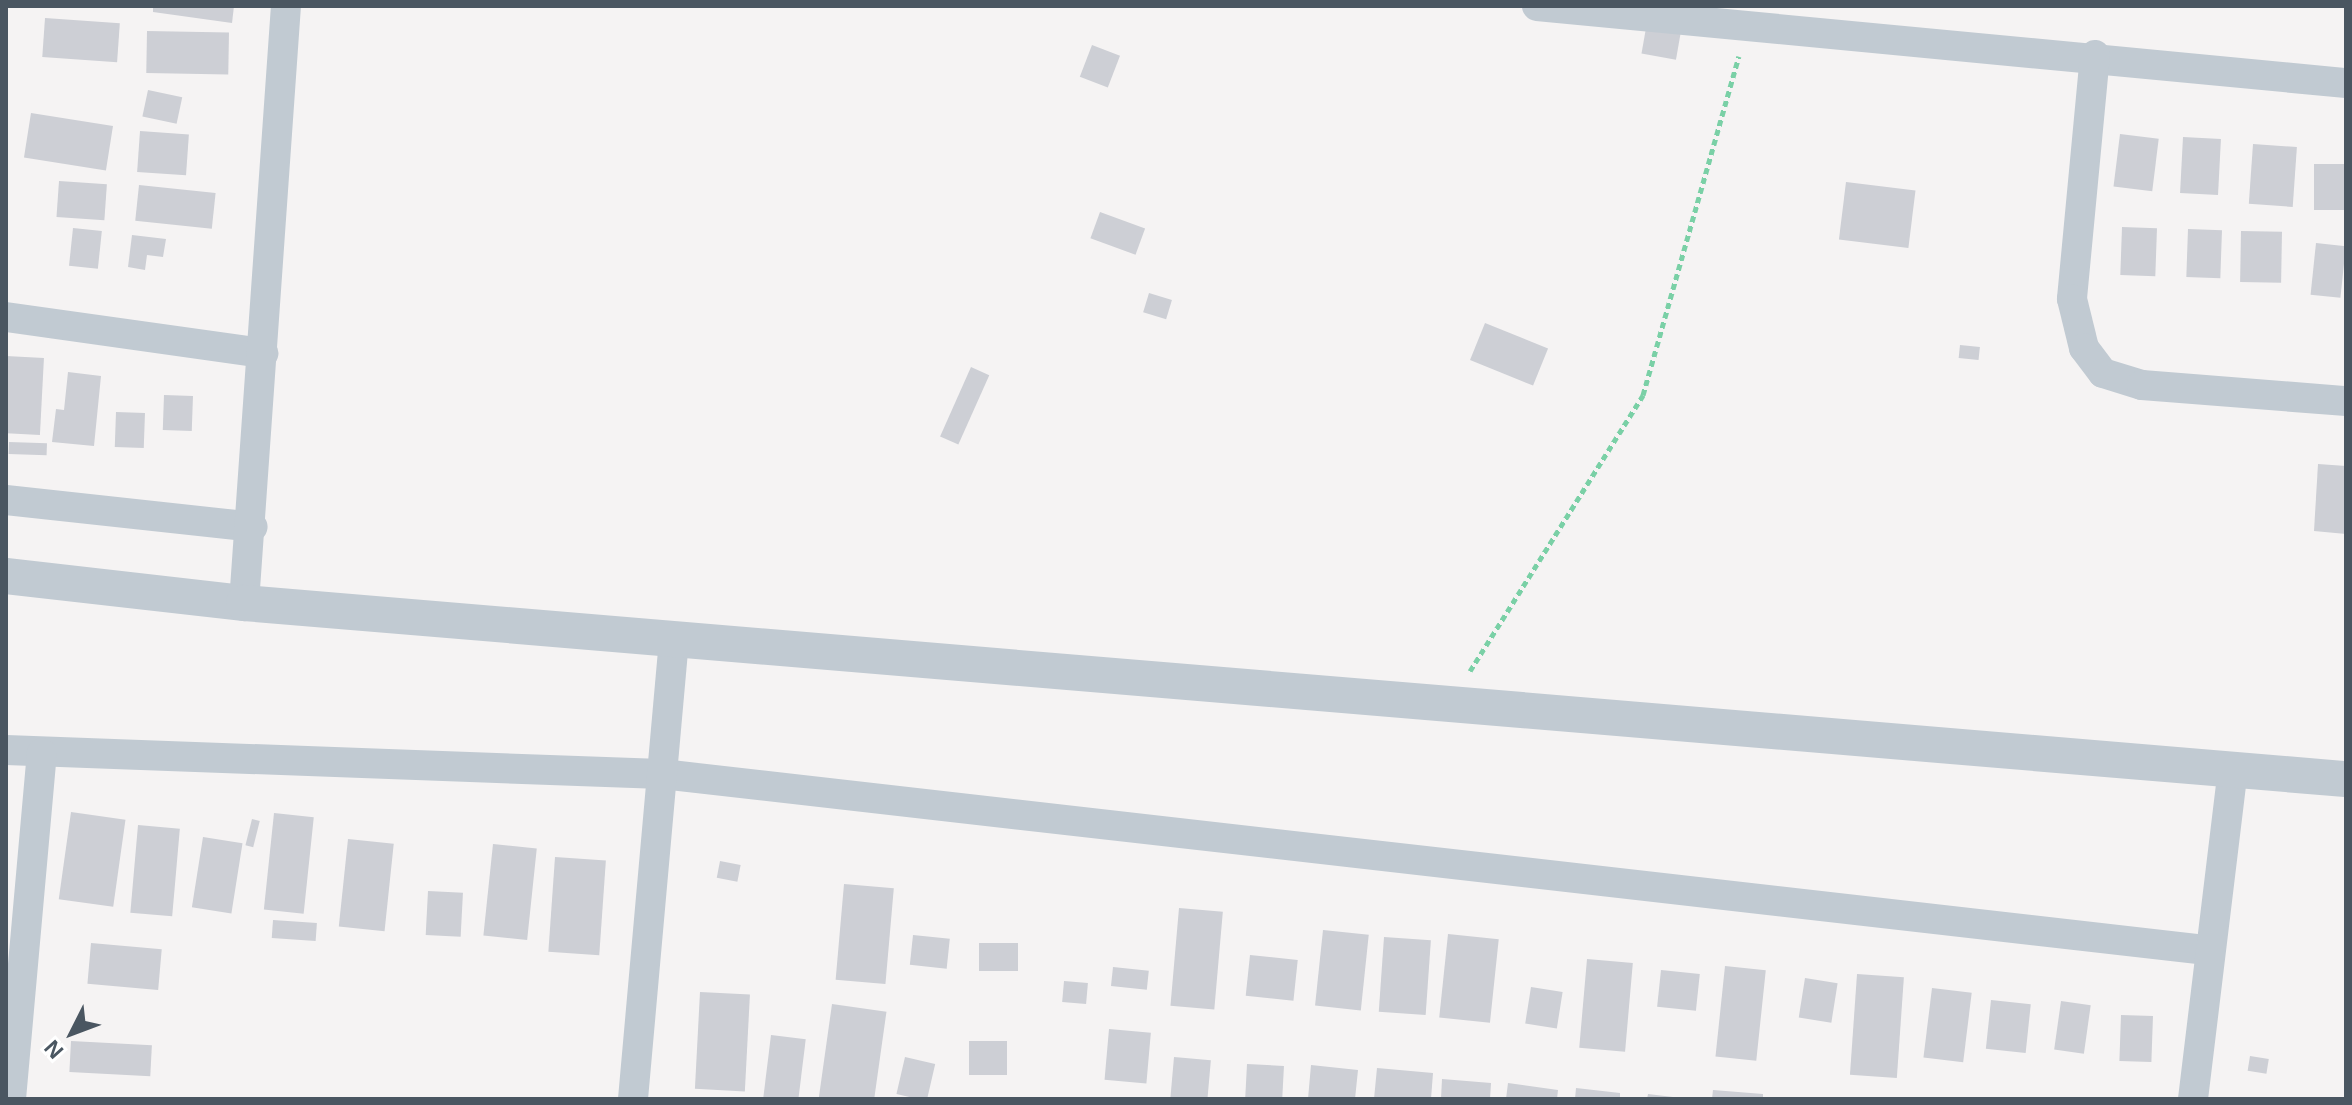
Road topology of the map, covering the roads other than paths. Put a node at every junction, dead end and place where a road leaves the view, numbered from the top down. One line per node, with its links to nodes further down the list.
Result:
1 (286, 6): 7 (street)
2 (1537, 6): 3 (street)
3 (1750, 15): 4 (street)
4 (2095, 55): 5 (street); 8 (street)
5 (2346, 83)
6 (6, 317): 7 (street)
7 (263, 353): 10 (street)
8 (2346, 401)
9 (6, 500): 10 (street)
10 (253, 527): 12 (street)
11 (6, 576): 12 (street)
12 (244, 603): 13 (street)
13 (674, 637): 16 (street); 17 (street)
14 (6, 750): 15 (street)
15 (42, 753): 17 (street); 20 (street)
16 (2233, 767): 18 (street); 19 (street)
17 (662, 774): 19 (street); 21 (street)
18 (2346, 779)
19 (2207, 950): 22 (street)
20 (10, 1084)
21 (633, 1099)
22 (2193, 1099)

